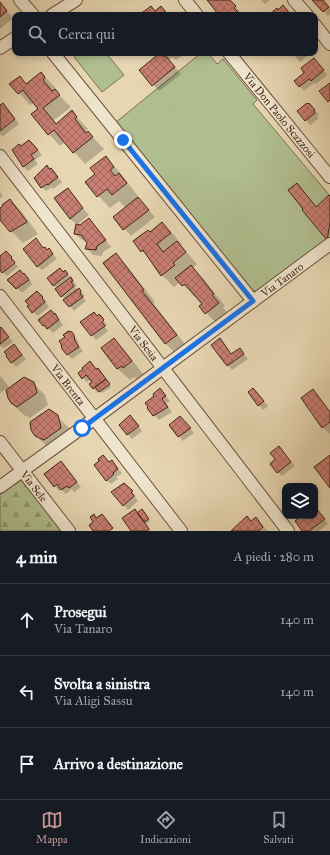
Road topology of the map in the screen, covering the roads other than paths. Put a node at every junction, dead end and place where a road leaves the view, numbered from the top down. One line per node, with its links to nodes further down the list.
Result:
1 (20, 0): 5 (street)
2 (76, 0): 6 (street)
3 (185, 0): 7 (street)
4 (294, 0): 8 (street)
5 (30, 12)
6 (57, 12)
7 (195, 12)
8 (304, 12)
9 (318, 29): 11 (street)
10 (12, 40): 12 (street)
11 (330, 44)
12 (0, 48)
13 (55, 56): 19 (street)
14 (230, 56): 16 (street, Via Don Paolo Scazzosi)
15 (0, 156): 20 (street, Via Sesia)
16 (330, 176)
17 (330, 244): 19 (street, Via Tanaro)
18 (0, 296): 21 (street, Via Brenta)
19 (253, 301): 20 (street, Via Tanaro)
20 (162, 368): 21 (street, Via Tanaro); 27 (street, Via Sesia)
21 (94, 419): 23 (street, Via Tanaro); 26 (street, Via Brenta)
22 (0, 442): 23 (street, Via Sele)
23 (22, 471): 24 (street, Via Tanaro); 25 (street, Via Sele)
24 (0, 487)
25 (69, 531)
26 (181, 531)
27 (288, 531)

